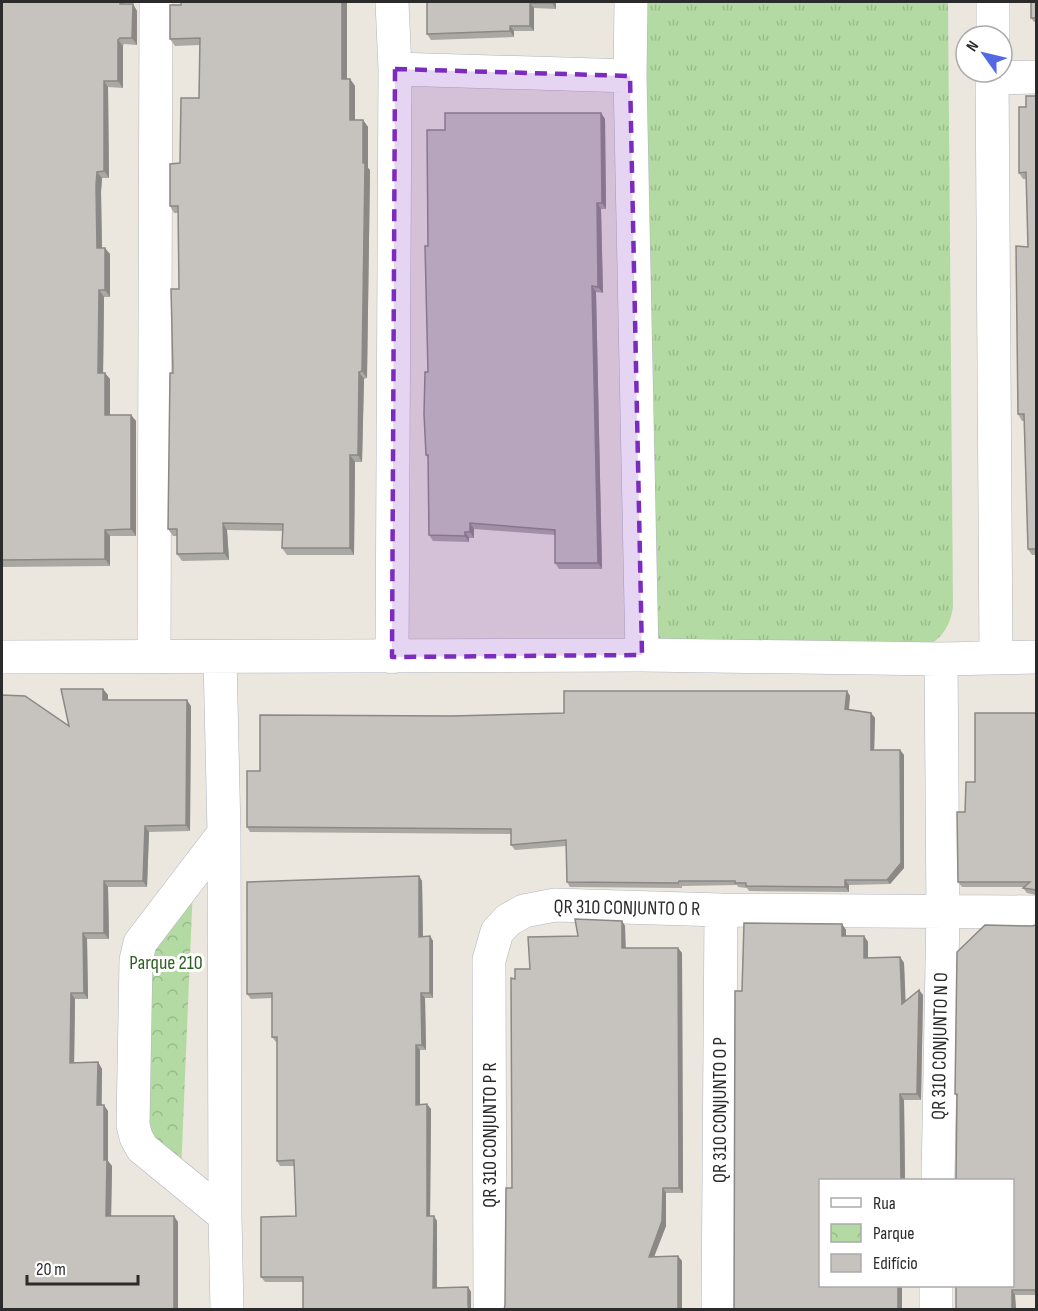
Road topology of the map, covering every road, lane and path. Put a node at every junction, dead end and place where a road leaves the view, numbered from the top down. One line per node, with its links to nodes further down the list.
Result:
1 (156, 2): 12 (street)
2 (392, 2): 6 (street)
3 (631, 2): 7 (street)
4 (993, 2): 5 (street)
5 (993, 24)
6 (395, 69): 7 (street); 15 (street)
7 (630, 76): 11 (street)
8 (1014, 76): 9 (street)
9 (1036, 77)
10 (992, 84): 16 (street)
11 (642, 655): 15 (street); 18 (street)
12 (154, 656): 13 (street); 14 (street)
13 (2, 657)
14 (219, 657): 15 (street); 19 (street)
15 (392, 657)
16 (996, 657): 17 (street); 18 (street)
17 (1036, 657)
18 (941, 659): 21 (street, QR 310 CONJUNTO N O)
19 (224, 833): 25 (street); 25 (street)
20 (721, 910): 21 (street, QR 310 CONJUNTO O R); 23 (street, QR 310 CONJUNTO O R); 29 (street, QR 310 CONJUNTO O P)
21 (943, 911): 22 (street, QR 310 CONJUNTO O R); 24 (street, QR 310 CONJUNTO N O)
22 (1036, 912)
23 (489, 960): 28 (street, QR 310 CONJUNTO P R)
24 (938, 1179)
25 (225, 1215): 27 (street)
26 (936, 1287): 30 (street)
27 (227, 1310)
28 (490, 1310)
29 (718, 1310)
30 (936, 1310)

